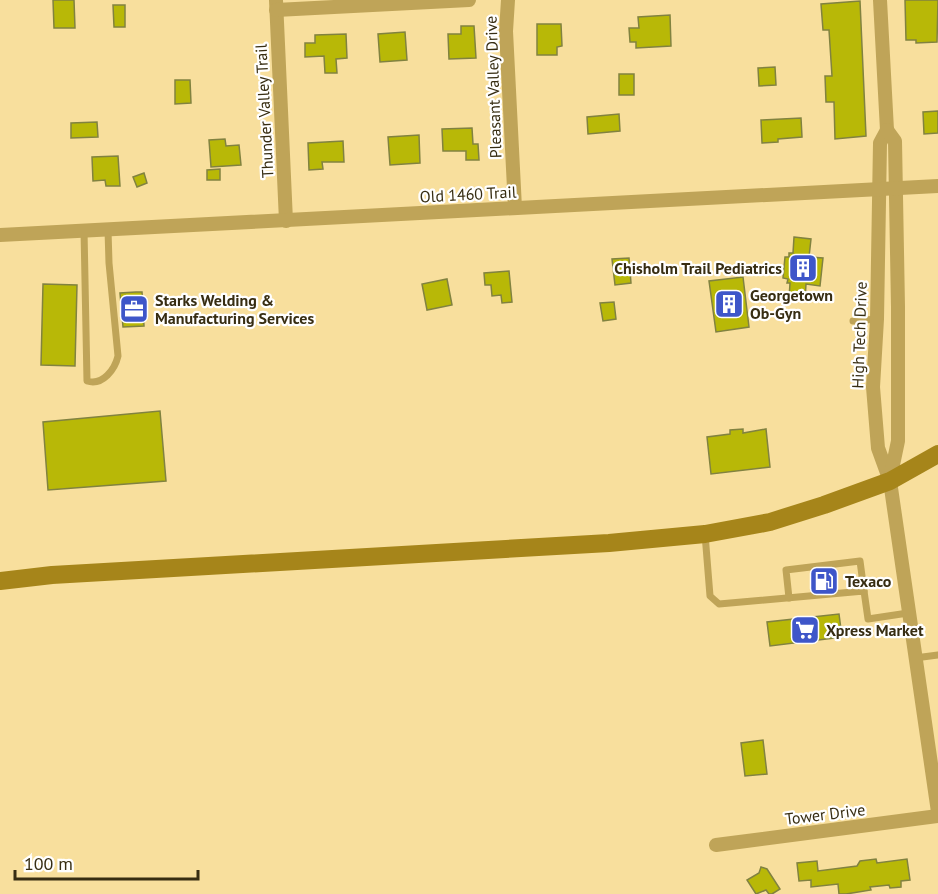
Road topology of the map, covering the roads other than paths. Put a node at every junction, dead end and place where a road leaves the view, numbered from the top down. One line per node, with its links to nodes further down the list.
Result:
1 (469, 0): 4 (street)
2 (508, 0): 9 (street, Pleasant Valley Drive)
3 (880, 0): 5 (street)
4 (276, 5): 10 (street, Thunder Valley Trail)
5 (887, 130): 7 (street, High Tech Drive); 8 (street, High Tech Drive)
6 (938, 186): 8 (street, Old 1460 Trail)
7 (880, 188): 8 (street, Old 1460 Trail); 9 (street, Old 1460 Trail); 14 (street, High Tech Drive)
8 (896, 188): 17 (street, High Tech Drive)
9 (515, 208): 10 (street, Old 1460 Trail)
10 (286, 221): 12 (street, Old 1460 Trail)
11 (84, 230): 12 (street, Old 1460 Trail); 12 (lane); 13 (street, Old 1460 Trail)
12 (108, 230)
13 (0, 235)
14 (877, 319): 15 (lane); 17 (street, High Tech Drive)
15 (853, 321)
16 (938, 454): 17 (main road)
17 (890, 481): 18 (main road); 24 (street, High Tech Drive)
18 (705, 534): 20 (main road); 23 (lane)
19 (0, 573): 20 (main road)
20 (52, 575): 21 (main road)
21 (0, 581)
22 (864, 591): 23 (lane); 23 (lane); 24 (lane)
23 (789, 598)
24 (908, 613): 26 (street, High Tech Drive)
25 (938, 655): 26 (lane)
26 (915, 658): 27 (street, High Tech Drive)
27 (938, 814): 28 (street, Tower Drive)
28 (716, 845)

